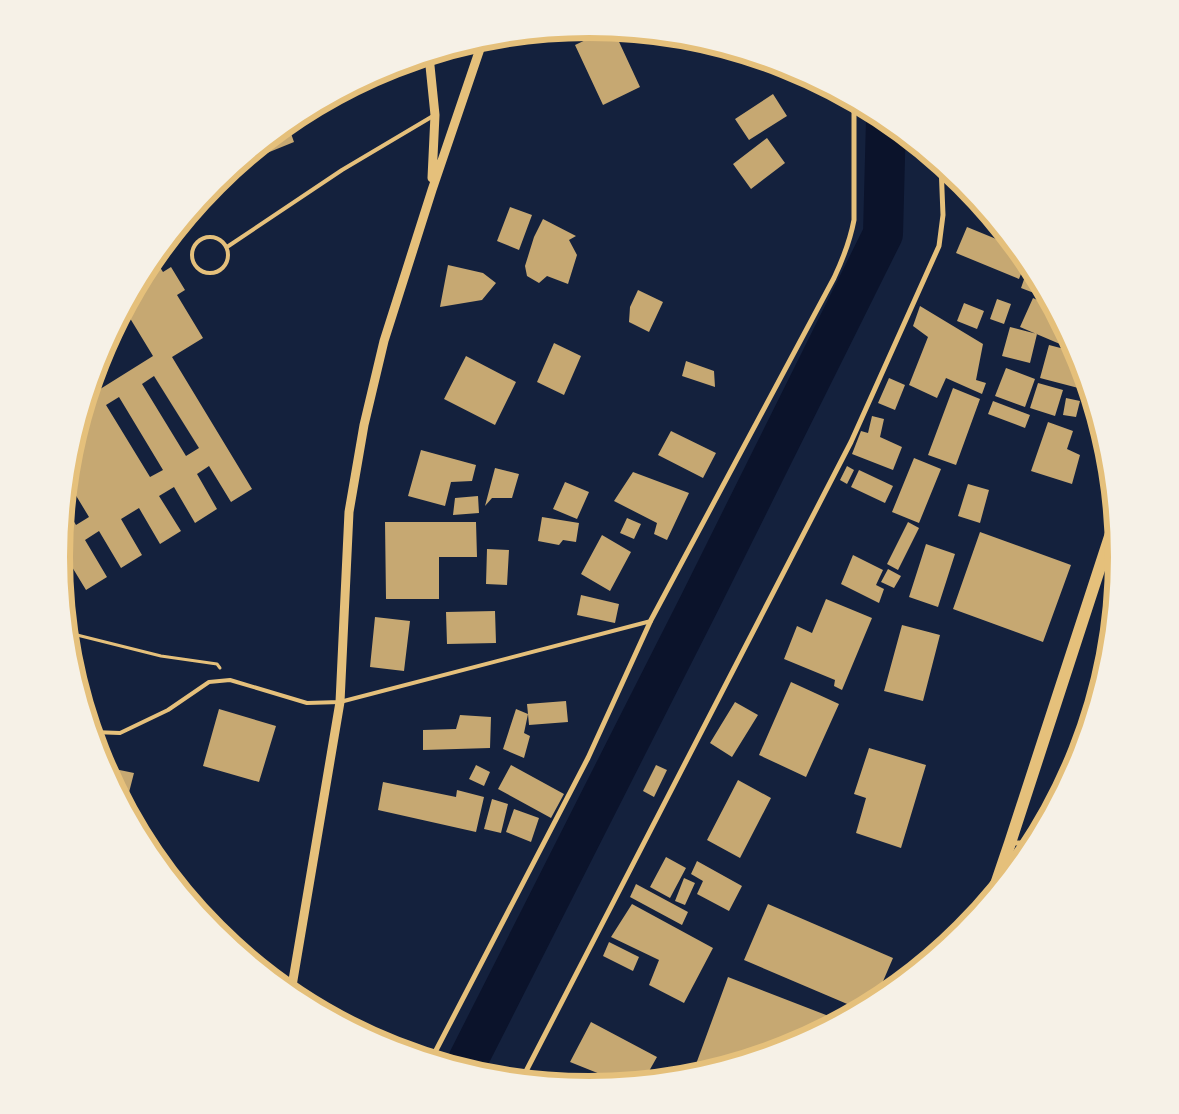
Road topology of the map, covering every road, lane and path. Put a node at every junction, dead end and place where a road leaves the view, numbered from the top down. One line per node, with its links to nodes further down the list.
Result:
1 (479, 49): 6 (street)
2 (430, 63): 4 (street)
3 (854, 110): 9 (street)
4 (435, 115): 6 (street); 7 (lane)
5 (941, 175): 19 (street)
6 (432, 190): 12 (street)
7 (227, 248): 7 (lane)
8 (1109, 541): 14 (main road)
9 (651, 620): 12 (lane); 18 (street)
10 (76, 635): 11 (path)
11 (230, 680): 12 (lane); 13 (lane)
12 (340, 702): 17 (street)
13 (101, 732)
14 (1010, 843): 15 (street); 16 (main road)
15 (1023, 843)
16 (998, 878)
17 (293, 983)
18 (435, 1053)
19 (525, 1072)

